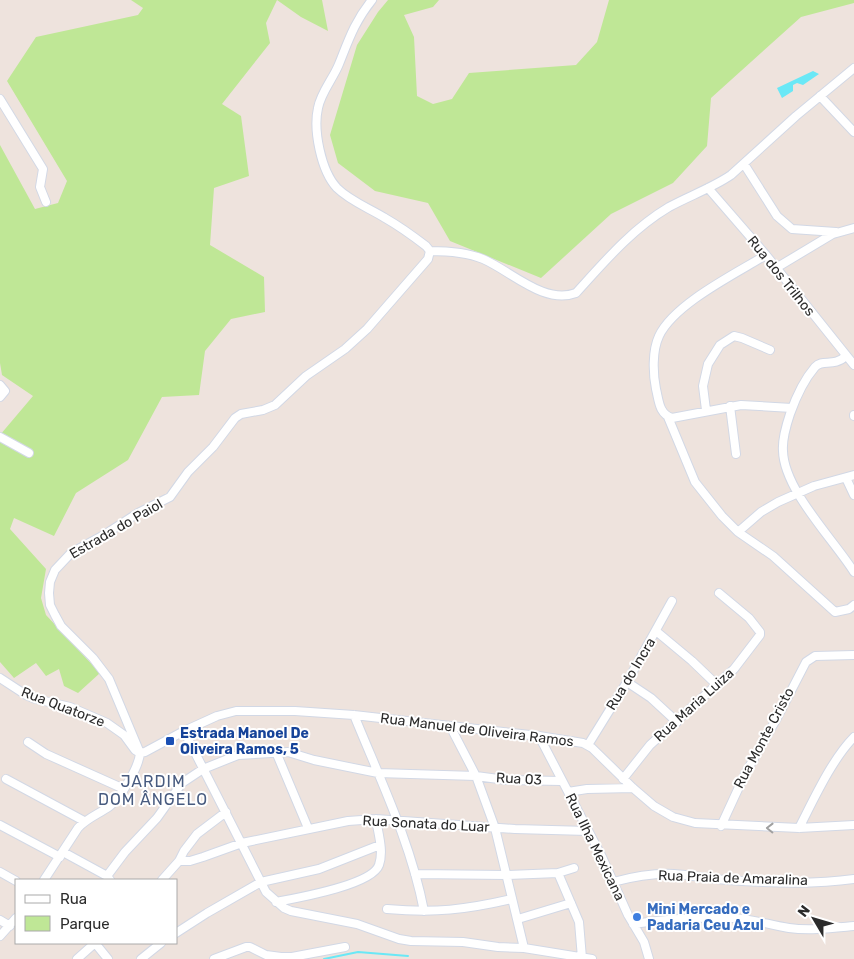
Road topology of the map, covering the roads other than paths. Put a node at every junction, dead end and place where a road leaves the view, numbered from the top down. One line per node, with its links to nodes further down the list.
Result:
1 (372, 0): 12 (street)
2 (854, 68): 3 (street)
3 (820, 96): 5 (street); 7 (street)
4 (0, 99): 9 (street)
5 (851, 122): 6 (street)
6 (854, 132)
7 (744, 164): 8 (street); 11 (street)
8 (708, 188): 12 (street); 13 (street, Rua dos Trilhos)
9 (46, 202)
10 (854, 228): 11 (street)
11 (833, 234): 14 (street)
12 (428, 248): 49 (street, Estrada do Paiol)
13 (766, 255): 14 (street, Rua dos Trilhos); 23 (street)
14 (776, 268): 16 (street, Rua dos Trilhos)
15 (770, 350): 22 (street)
16 (846, 356): 17 (street, Rua dos Trilhos); 21 (street)
17 (854, 365)
18 (0, 385): 19 (street)
19 (0, 397)
20 (730, 406): 21 (street); 22 (street); 26 (street)
21 (792, 408): 28 (street)
22 (706, 410): 23 (street)
23 (668, 417): 30 (street)
24 (0, 437): 25 (street)
25 (29, 453)
26 (736, 454)
27 (850, 477): 28 (street); 29 (street)
28 (798, 492): 30 (street); 31 (street)
29 (854, 495)
30 (738, 532): 34 (street)
31 (854, 572)
32 (719, 593): 39 (street, Rua Maria Luiza)
33 (672, 601): 35 (street, Rua do Incra)
34 (854, 605)
35 (656, 632): 38 (street, Rua do Incra); 39 (street)
36 (854, 654): 64 (street, Rua Monte Cristo)
37 (3, 681): 49 (street, Rua Quatorze)
38 (627, 682): 41 (street); 47 (street, Rua do Incra)
39 (717, 686): 41 (street, Rua Maria Luiza)
40 (354, 715): 42 (street, Rua Manuel de Oliveira Ramos); 43 (street, Rua Manuel de Oliveira Ramos); 51 (street)
41 (677, 722): 54 (street, Rua Maria Luiza)
42 (450, 726): 44 (street, Rua Manuel de Oliveira Ramos); 52 (street)
43 (184, 731): 49 (street, Rua Manuel de Oliveira Ramos); 50 (street)
44 (539, 736): 47 (street, Rua Manuel de Oliveira Ramos); 55 (street, Rua Ilha Mexicana)
45 (854, 737): 68 (street)
46 (28, 742): 57 (street)
47 (588, 744): 54 (street, Rua Manuel de Oliveira Ramos)
48 (276, 752): 50 (street, Rua 03); 51 (street, Rua 03); 66 (street)
49 (140, 753): 57 (street)
50 (203, 770): 59 (street); 79 (street, Rua 03)
51 (378, 773): 52 (street, Rua 03); 61 (street)
52 (476, 776): 55 (street, Rua 03); 67 (street)
53 (6, 779): 62 (street)
54 (623, 779): 56 (street, Rua Manuel de Oliveira Ramos)
55 (561, 781): 58 (street, Rua Ilha Mexicana)
56 (633, 788): 58 (street); 64 (street, Rua Manuel de Oliveira Ramos)
57 (124, 789): 62 (street)
58 (568, 792): 69 (street, Rua Ilha Mexicana)
59 (226, 812): 70 (street); 73 (street)
60 (376, 819): 61 (street, Rua Sonata do Luar); 66 (street, Rua Sonata do Luar); 71 (street)
61 (397, 820): 67 (street, Rua Sonata do Luar); 77 (street)
62 (84, 821): 72 (street)
63 (0, 825): 72 (street)
64 (721, 826): 68 (street, Rua Manuel de Oliveira Ramos, one-way to 64)
65 (854, 826): 68 (street, Rua Manuel de Oliveira Ramos)
66 (308, 828): 70 (street, Rua Sonata do Luar)
67 (495, 828): 69 (street, Rua Sonata do Luar); 78 (street)
68 (798, 828)
69 (588, 831): 85 (street, Rua Ilha Mexicana)
70 (242, 844): 73 (street, Rua Sonata do Luar); 84 (street)
71 (380, 845): 84 (street); 87 (street)
72 (62, 855): 79 (street); 80 (street)
73 (179, 861): 81 (street)
74 (574, 868): 76 (street)
75 (0, 872): 83 (street)
76 (558, 873): 78 (street); 88 (street)
77 (415, 874): 78 (street); 90 (street)
78 (507, 875): 86 (street)
79 (109, 878)
80 (45, 879)
81 (163, 879)
82 (854, 879): 85 (street, Rua Praia de Amaralina)
83 (15, 880)
84 (261, 882): 87 (street); 97 (street)
85 (613, 882): 94 (street, Rua Ilha Mexicana)
86 (512, 899): 90 (street); 93 (street)
87 (276, 902): 103 (street)
88 (571, 903): 93 (street); 105 (street)
89 (387, 909): 90 (street)
90 (424, 911)
91 (15, 919): 95 (street)
92 (0, 920): 95 (street)
93 (518, 920): 103 (street)
94 (633, 924): 96 (street); 111 (street, Rua Ilha Mexicana)
95 (10, 926): 98 (street)
96 (854, 926)
97 (178, 931)
98 (0, 936)
99 (94, 944): 106 (street)
100 (96, 944): 107 (street)
101 (160, 944): 108 (street)
102 (345, 947): 104 (street)
103 (524, 948): 105 (street)
104 (266, 957): 109 (street)
105 (582, 958): 110 (street)
106 (77, 959)
107 (108, 959)
108 (141, 959)
109 (214, 959)
110 (592, 959)
111 (649, 959)

